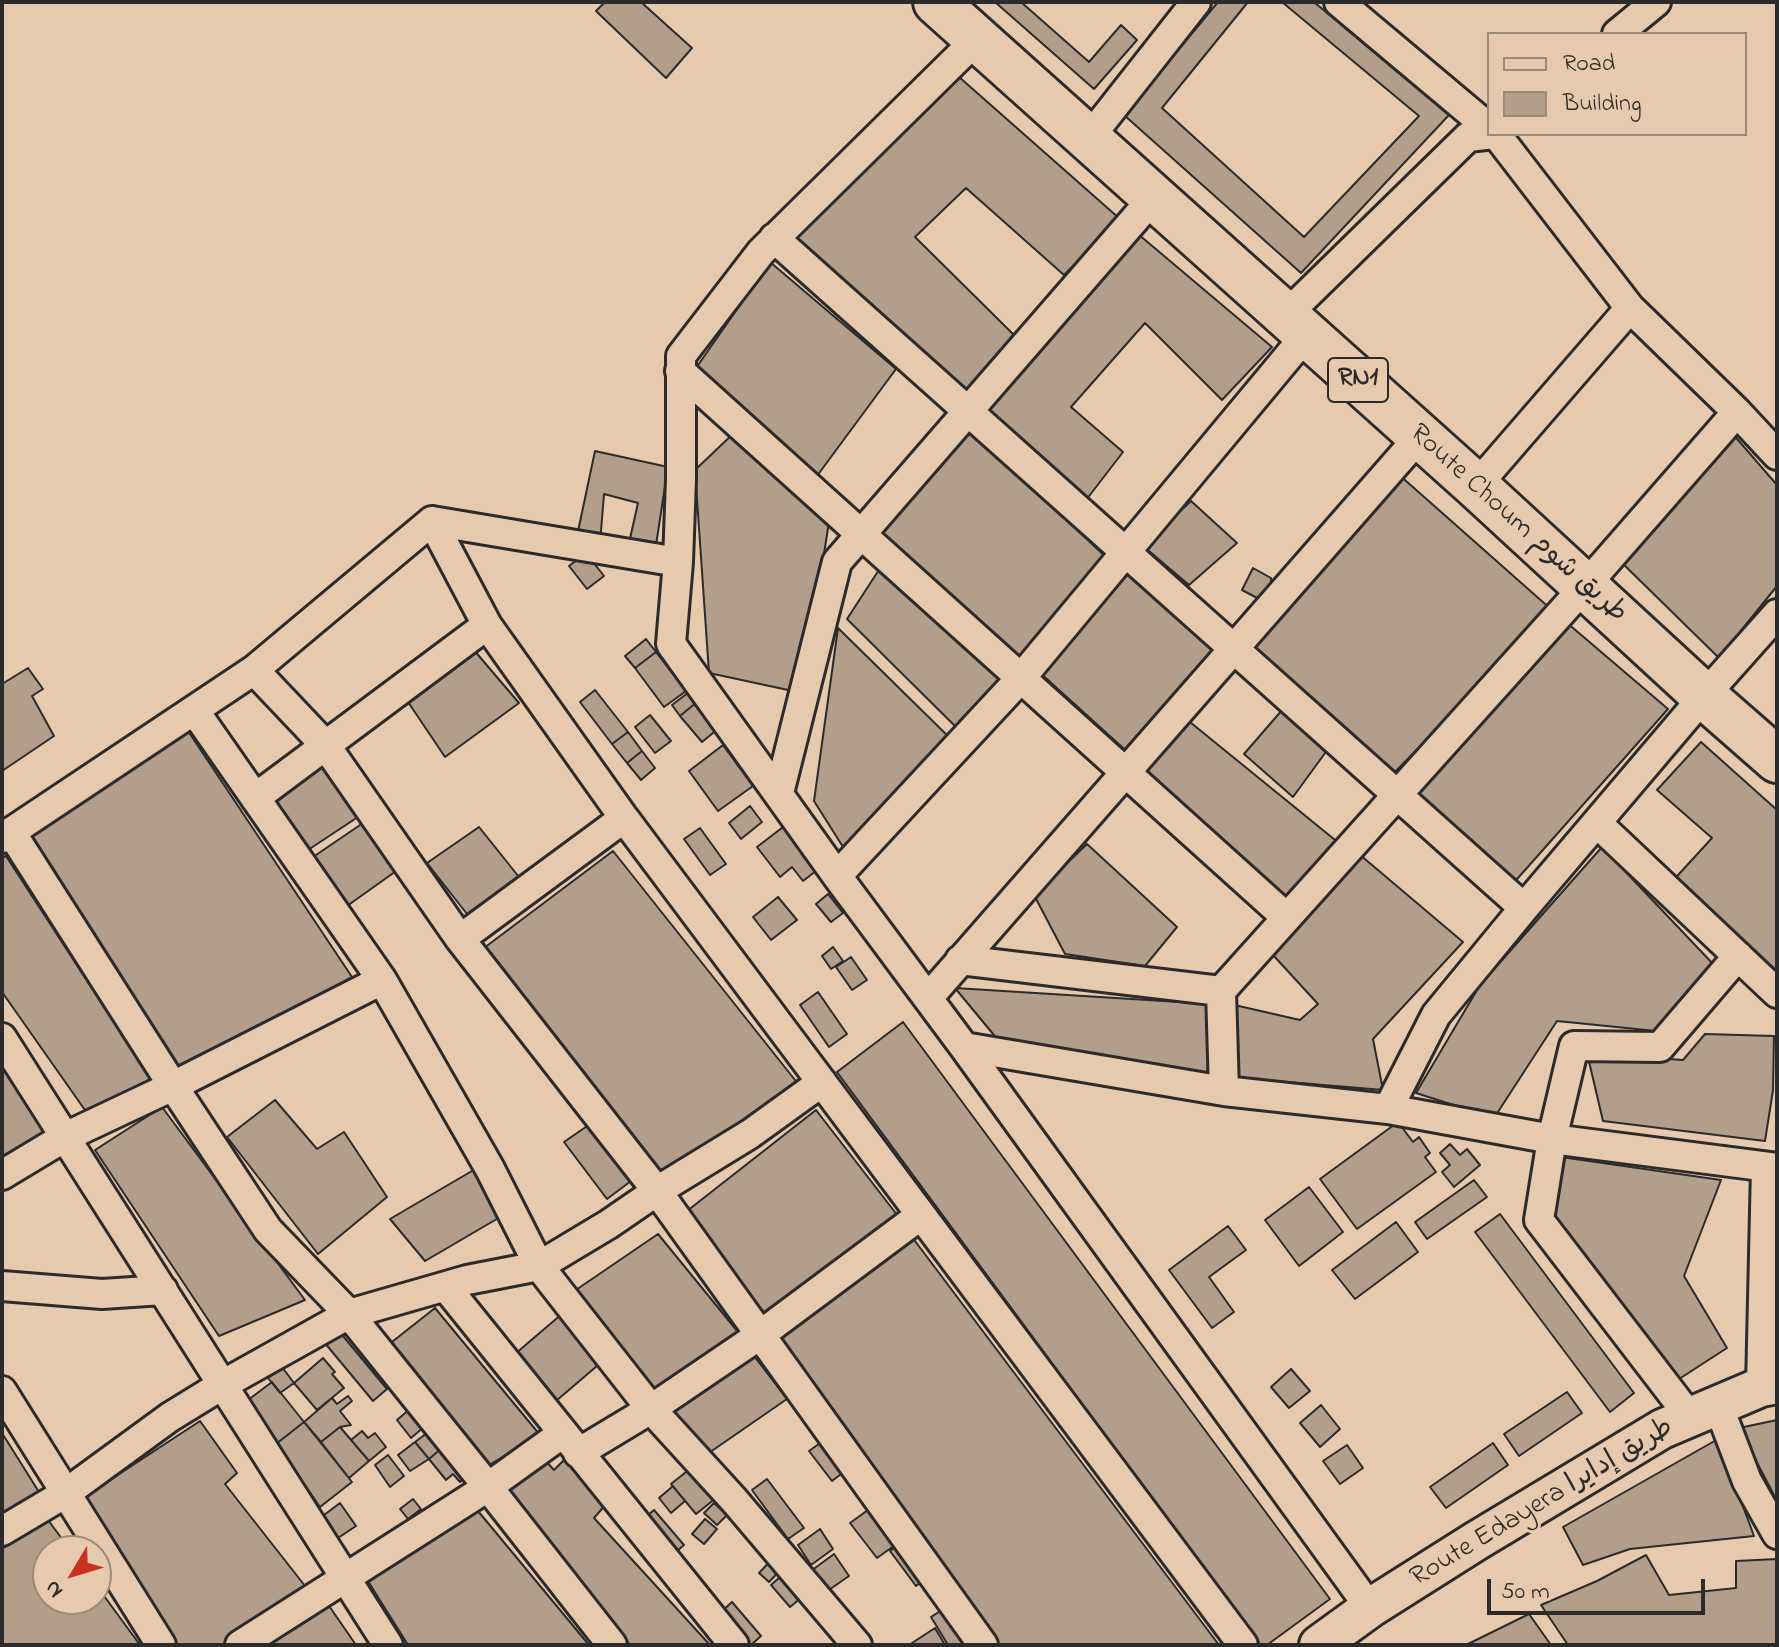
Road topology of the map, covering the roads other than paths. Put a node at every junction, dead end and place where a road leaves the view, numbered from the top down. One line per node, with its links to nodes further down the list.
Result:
1 (936, 2): 6 (highway, Route Choum طريق شوم / RN1)
2 (1196, 2): 10 (street)
3 (1339, 2): 7 (street)
4 (1656, 2): 5 (street)
5 (1619, 32)
6 (977, 39): 10 (highway, Route Choum طريق شوم / RN1); 12 (street)
7 (1487, 126)
8 (1487, 135): 14 (street)
9 (1497, 136): 13 (street)
10 (1089, 138): 11 (highway, Route Choum طريق شوم / RN1)
11 (1154, 197): 14 (highway, Route Choum طريق شوم / RN1); 16 (street)
12 (774, 238): 15 (street); 16 (street)
13 (1630, 308): 17 (street); 20 (street)
14 (1297, 324): 18 (highway, Route Choum طريق شوم / RN1); 23 (street)
15 (680, 371): 22 (street); 24 (street)
16 (969, 412): 22 (street); 23 (street)
17 (1737, 412): 19 (street); 25 (street)
18 (1420, 436): 20 (highway, Route Choum طريق شوم / RN1); 28 (street)
19 (1777, 455)
20 (1476, 486): 25 (highway, Route Choum طريق شوم / RN1)
21 (432, 521): 24 (street); 27 (street); 29 (street)
22 (861, 534): 30 (street); 36 (street)
23 (1127, 553): 28 (street); 30 (street)
24 (678, 562): 36 (street)
25 (1585, 586): 31 (highway, Route Choum طريق شوم / RN1); 37 (street)
26 (1777, 614): 31 (street)
27 (487, 625): 33 (street); 39 (street)
28 (1234, 649): 35 (street); 37 (street)
29 (254, 670): 32 (street); 33 (street)
30 (1021, 678): 35 (street); 42 (street)
31 (1704, 696): 34 (highway, Route Choum طريق شوم / RN1); 40 (street)
32 (194, 710): 38 (street); 41 (street)
33 (326, 746): 38 (street); 45 (street)
34 (1777, 760)
35 (1125, 772): 44 (street); 47 (street)
36 (779, 793): 42 (street)
37 (1397, 794): 43 (street); 44 (street)
38 (255, 798): 48 (street)
39 (624, 818): 45 (street); 54 (street)
40 (1597, 823): 43 (street); 46 (street)
41 (6, 835): 55 (street)
42 (837, 876): 51 (street)
43 (1524, 908): 57 (street)
44 (1286, 917): 49 (street)
45 (460, 939): 62 (street)
46 (1738, 956): 50 (street); 59 (street)
47 (960, 960): 49 (street); 51 (street)
48 (382, 980): 55 (street); 64 (street)
49 (1221, 991): 56 (street)
50 (1777, 993)
51 (928, 998): 53 (street)
52 (2, 1038): 58 (street)
53 (964, 1047): 56 (street); 81 (street)
54 (822, 1082): 62 (street); 63 (street)
55 (173, 1086): 58 (street); 68 (street)
56 (1224, 1091): 57 (street)
57 (1388, 1109): 59 (street)
58 (65, 1137): 61 (street); 67 (street)
59 (1552, 1139): 60 (street); 74 (street)
60 (1772, 1168): 71 (street)
61 (2, 1175)
62 (657, 1191): 64 (street); 69 (street)
63 (921, 1215): 69 (street); 89 (street)
64 (539, 1266): 66 (street); 73 (street)
65 (2, 1286): 67 (street)
66 (446, 1287): 68 (street); 75 (street)
67 (163, 1290): 70 (street)
68 (349, 1314): 70 (street); 76 (street)
69 (760, 1335): 73 (street); 88 (street)
70 (222, 1385): 77 (street); 80 (street)
71 (1769, 1386): 74 (street, Route Edayera طريق إدايرا)
72 (2, 1391): 77 (street)
73 (651, 1409): 75 (street); 87 (street)
74 (1704, 1411): 79 (street); 81 (street, Route Edayera طريق إدايرا)
75 (570, 1443): 76 (street); 86 (street)
76 (488, 1487): 80 (street); 85 (street)
77 (66, 1493): 78 (street); 82 (street)
78 (2, 1531)
79 (1777, 1534)
80 (345, 1578): 83 (street); 84 (street)
81 (1370, 1608): 90 (street, Route Edayera طريق إدايرا)
82 (161, 1645)
83 (240, 1645)
84 (388, 1645)
85 (612, 1645)
86 (734, 1645)
87 (857, 1645)
88 (983, 1645)
89 (1243, 1645)
90 (1319, 1645)

